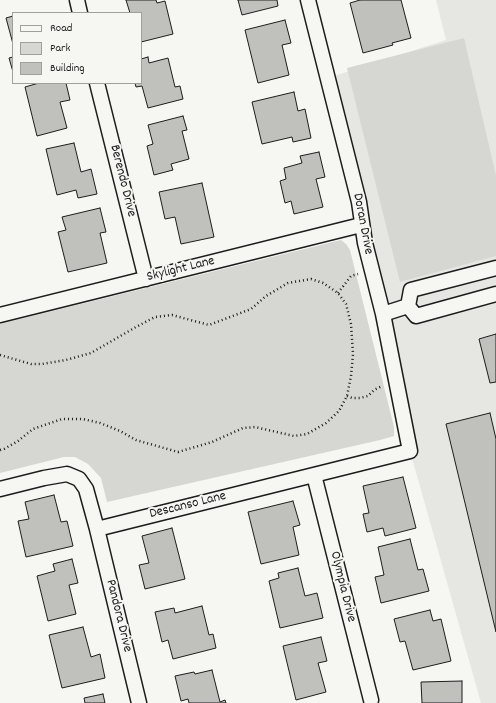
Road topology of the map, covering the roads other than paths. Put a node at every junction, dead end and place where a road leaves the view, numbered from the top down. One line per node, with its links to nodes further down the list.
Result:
1 (77, 0): 3 (street)
2 (308, 0): 5 (street, Doran Drive)
3 (80, 12)
4 (97, 84): 7 (street, Berendo Drive)
5 (362, 225): 7 (street, Skylight Lane); 10 (street, Doran Drive)
6 (496, 268): 9 (street)
7 (146, 279): 11 (street, Skylight Lane)
8 (496, 294): 9 (street)
9 (408, 306): 10 (street)
10 (383, 314): 12 (street, Doran Drive)
11 (0, 315)
12 (410, 451): 13 (street, Descanso Lane)
13 (314, 475): 15 (street, Descanso Lane); 16 (street, Olympia Drive)
14 (0, 489): 15 (street)
15 (97, 529): 17 (street, Pandora Drive)
16 (371, 700)
17 (139, 703)

